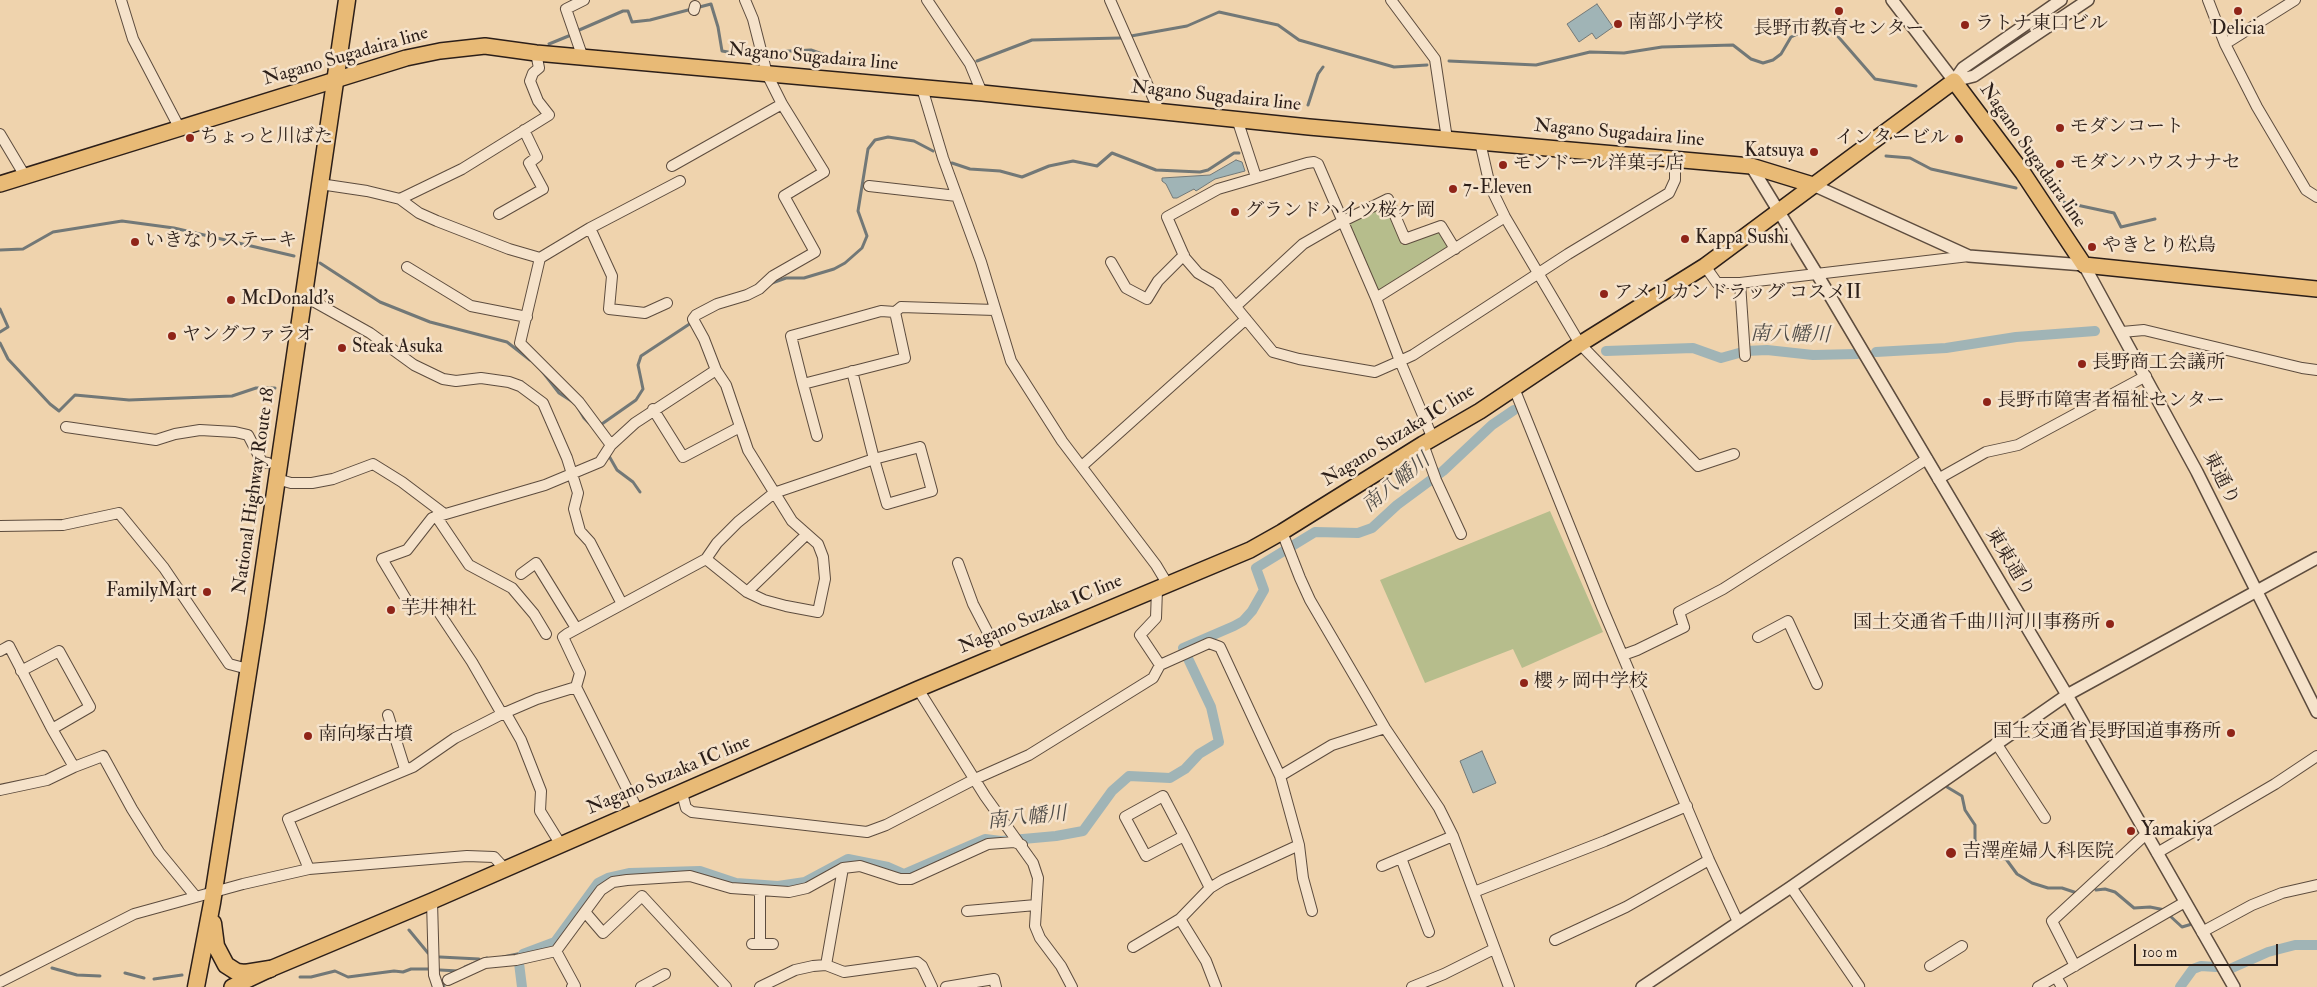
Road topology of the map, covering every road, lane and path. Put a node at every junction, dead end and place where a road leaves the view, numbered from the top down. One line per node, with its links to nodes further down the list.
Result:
1 (120, 0): 24 (street)
2 (347, 0): 17 (highway, National Highway Route 18)
3 (584, 0): 15 (street)
4 (745, 0): 16 (street)
5 (927, 0): 20 (street)
6 (1110, 0): 22 (street)
7 (1392, 0): 27 (street)
8 (1892, 0): 18 (street)
9 (2061, 0): 18 (street)
10 (2088, 0): 18 (street)
11 (2208, 0): 13 (street)
12 (2295, 0): 13 (street)
13 (2225, 44): 40 (street)
14 (536, 53): 15 (main road, Nagano Sugadaira line); 17 (main road, Nagano Sugadaira line); 25 (street)
15 (583, 58): 16 (main road, Nagano Sugadaira line)
16 (766, 74): 19 (main road, Nagano Sugadaira line); 21 (street)
17 (335, 79): 24 (main road, Nagano Sugadaira line); 36 (highway, National Highway Route 18)
18 (1954, 81): 37 (main road, Nagano Sugadaira line); 52 (main road, Nagano Sugadaira line)
19 (922, 88): 20 (main road, Nagano Sugadaira line); 39 (street)
20 (982, 93): 22 (main road, Nagano Sugadaira line)
21 (782, 104): 30 (street); 71 (street)
22 (1159, 111): 23 (main road, Nagano Sugadaira line)
23 (1237, 119): 27 (main road, Nagano Sugadaira line); 33 (street)
24 (180, 129): 32 (main road, Nagano Sugadaira line)
25 (524, 130): 41 (street); 43 (street)
26 (0, 134): 32 (street)
27 (1447, 139): 28 (main road, Nagano Sugadaira line)
28 (1480, 142): 29 (main road, Nagano Sugadaira line); 44 (street)
29 (1675, 159): 31 (main road, Nagano Sugadaira line); 55 (street)
30 (672, 166)
31 (1751, 166): 37 (main road, Nagano Sugadaira line); 42 (street, 東東通り)
32 (26, 176): 35 (main road, Nagano Sugadaira line)
33 (1256, 178): 45 (street); 48 (street)
34 (680, 181): 46 (street)
35 (0, 184)
36 (320, 184): 41 (street); 59 (highway, National Highway Route 18)
37 (1813, 185): 42 (main road, Nagano Suzaka IC line); 49 (street)
38 (869, 186): 39 (street)
39 (957, 196): 63 (street)
40 (2317, 197)
41 (400, 199): 50 (street)
42 (1779, 211): 53 (main road, Nagano Suzaka IC line); 56 (street, 東東通り)
43 (499, 214)
44 (1505, 217): 47 (street); 55 (street)
45 (1343, 221): 47 (street); 60 (street); 62 (street)
46 (590, 228): 50 (street); 61 (street)
47 (1454, 249): 60 (street)
48 (1184, 255): 51 (street); 62 (street)
49 (1969, 256): 52 (street); 56 (street)
50 (540, 258): 65 (street)
51 (1111, 262)
52 (2084, 265): 58 (main road); 67 (street, 東通り)
53 (1705, 266): 57 (street); 68 (main road, Nagano Suzaka IC line)
54 (407, 267): 65 (street)
55 (1539, 274): 68 (street); 70 (street)
56 (1817, 274): 57 (street); 85 (street, 東東通り)
57 (1740, 283): 69 (street)
58 (2317, 289)
59 (304, 296): 88 (street); 90 (highway, National Highway Route 18)
60 (1376, 298): 70 (street)
61 (666, 303)
62 (1236, 306): 66 (street)
63 (995, 310): 64 (street); 87 (street)
64 (895, 312): 73 (street); 75 (street)
65 (527, 317): 82 (street)
66 (1246, 320): 70 (street); 87 (street)
67 (2122, 332): 72 (street); 74 (street, 東通り)
68 (1580, 344): 76 (main road, Nagano Suzaka IC line); 83 (street)
69 (1744, 352)
70 (1400, 361): 81 (street)
71 (716, 370): 77 (street); 79 (street)
72 (2317, 370)
73 (852, 371): 75 (street); 84 (street)
74 (2146, 376): 89 (street); 102 (street, 東通り)
75 (803, 384): 80 (street)
76 (1514, 388): 81 (main road, Nagano Suzaka IC line); 110 (street)
77 (653, 409): 79 (street); 82 (street)
78 (66, 427): 86 (street)
79 (740, 427): 91 (street)
80 (817, 436)
81 (1428, 441): 94 (street); 96 (main road, Nagano Suzaka IC line)
82 (612, 445): 88 (street)
83 (1734, 454)
84 (874, 459): 84 (street); 91 (street)
85 (1927, 459): 89 (street, 東東通り); 110 (street)
86 (268, 463)
87 (1082, 466): 101 (street)
88 (571, 472): 92 (street); 104 (street)
89 (1938, 478): 117 (street, 東東通り)
90 (277, 479): 92 (street); 112 (highway, National Highway Route 18)
91 (774, 493): 95 (street); 98 (street)
92 (440, 515): 106 (street); 119 (street)
93 (0, 526): 112 (street)
94 (1462, 534)
95 (806, 535): 103 (street); 103 (street)
96 (1286, 543): 101 (main road, Nagano Suzaka IC line); 121 (street)
97 (2317, 558): 102 (street)
98 (706, 559): 103 (street); 104 (street)
99 (958, 563): 109 (street)
100 (521, 574): 105 (street)
101 (1163, 587): 109 (main road, Nagano Suzaka IC line); 111 (street)
102 (2255, 590): 117 (street); 118 (street, 東通り)
103 (747, 592)
104 (622, 604): 105 (street)
105 (576, 628): 115 (street)
106 (546, 634)
107 (1758, 637): 114 (street)
108 (0, 651): 113 (street)
109 (999, 654): 116 (main road, Nagano Suzaka IC line)
110 (1623, 655): 131 (street)
111 (1160, 665): 127 (street); 128 (street)
112 (248, 669): 153 (highway, National Highway Route 18)
113 (22, 671): 122 (street); 122 (street)
114 (1817, 684)
115 (576, 687): 119 (street); 132 (street)
116 (918, 688): 128 (street); 130 (main road, Nagano Suzaka IC line)
117 (2067, 695): 123 (street); 134 (street, 東東通り)
118 (2317, 712)
119 (503, 713): 126 (street); 138 (street)
120 (388, 714): 126 (street)
121 (1386, 728): 127 (street); 136 (street)
122 (52, 729): 125 (street)
123 (1996, 742): 133 (street); 149 (street)
124 (2317, 756): 140 (street)
125 (74, 767): 129 (street); 152 (street)
126 (405, 769): 145 (street)
127 (1280, 776): 139 (street)
128 (976, 779): 130 (street); 137 (street)
129 (0, 790)
130 (682, 793): 132 (main road, Nagano Suzaka IC line)
131 (1686, 806): 142 (street); 151 (street)
132 (638, 811): 138 (main road, Nagano Suzaka IC line)
133 (2045, 818)
134 (2145, 835): 140 (street, 東東通り); 172 (street)
135 (1184, 836): 135 (street); 148 (street)
136 (1453, 836): 141 (street); 151 (street)
137 (1019, 840): 144 (street); 156 (street)
138 (561, 845): 146 (main road, Nagano Suzaka IC line)
139 (1299, 845): 148 (street); 158 (street)
140 (2157, 853): 155 (street, 東東通り)
141 (1401, 858): 143 (street); 162 (street)
142 (1709, 860): 161 (street); 164 (street)
143 (1382, 866)
144 (843, 868): 150 (street); 170 (street)
145 (309, 869): 146 (street); 153 (street)
146 (505, 869): 154 (main road, Nagano Suzaka IC line)
147 (2317, 885): 163 (street)
148 (1210, 888): 160 (street)
149 (1791, 888): 161 (street); 194 (street)
150 (760, 891): 159 (street); 165 (street)
151 (1474, 892): 168 (street)
152 (196, 897): 153 (street); 177 (street)
153 (213, 898): 173 (highway); 180 (highway, National Highway Route 18)
154 (432, 901): 173 (main road, Nagano Suzaka IC line); 175 (street)
155 (2185, 902): 163 (street, 東東通り); 172 (street)
156 (1036, 905): 157 (street); 189 (street)
157 (967, 911)
158 (1312, 911)
159 (585, 912): 169 (street); 184 (street)
160 (1180, 919): 167 (street); 190 (street)
161 (1738, 922): 193 (street)
162 (1429, 932)
163 (2202, 932): 197 (street, 東東通り)
164 (1555, 940)
165 (773, 944)
166 (1962, 946): 171 (street)
167 (1133, 947)
168 (1494, 949): 191 (street); 192 (street)
169 (556, 951): 178 (street); 183 (street)
170 (826, 965): 185 (street); 186 (street)
171 (1930, 966)
172 (2075, 966): 176 (street)
173 (270, 969): 181 (main road, Nagano Suzaka IC line)
174 (665, 974): 179 (street)
175 (434, 975): 178 (street); 182 (street)
176 (2056, 976): 195 (street); 196 (street)
177 (0, 982)
178 (450, 984)
179 (646, 986)
180 (196, 987)
181 (232, 987)
182 (438, 987)
183 (572, 987)
184 (726, 987)
185 (760, 987)
186 (932, 987)
187 (946, 987): 188 (street)
188 (996, 987)
189 (1072, 987)
190 (1216, 987)
191 (1412, 987)
192 (1510, 987)
193 (1642, 987)
194 (1858, 987)
195 (2038, 987)
196 (2062, 987)
197 (2234, 987)

